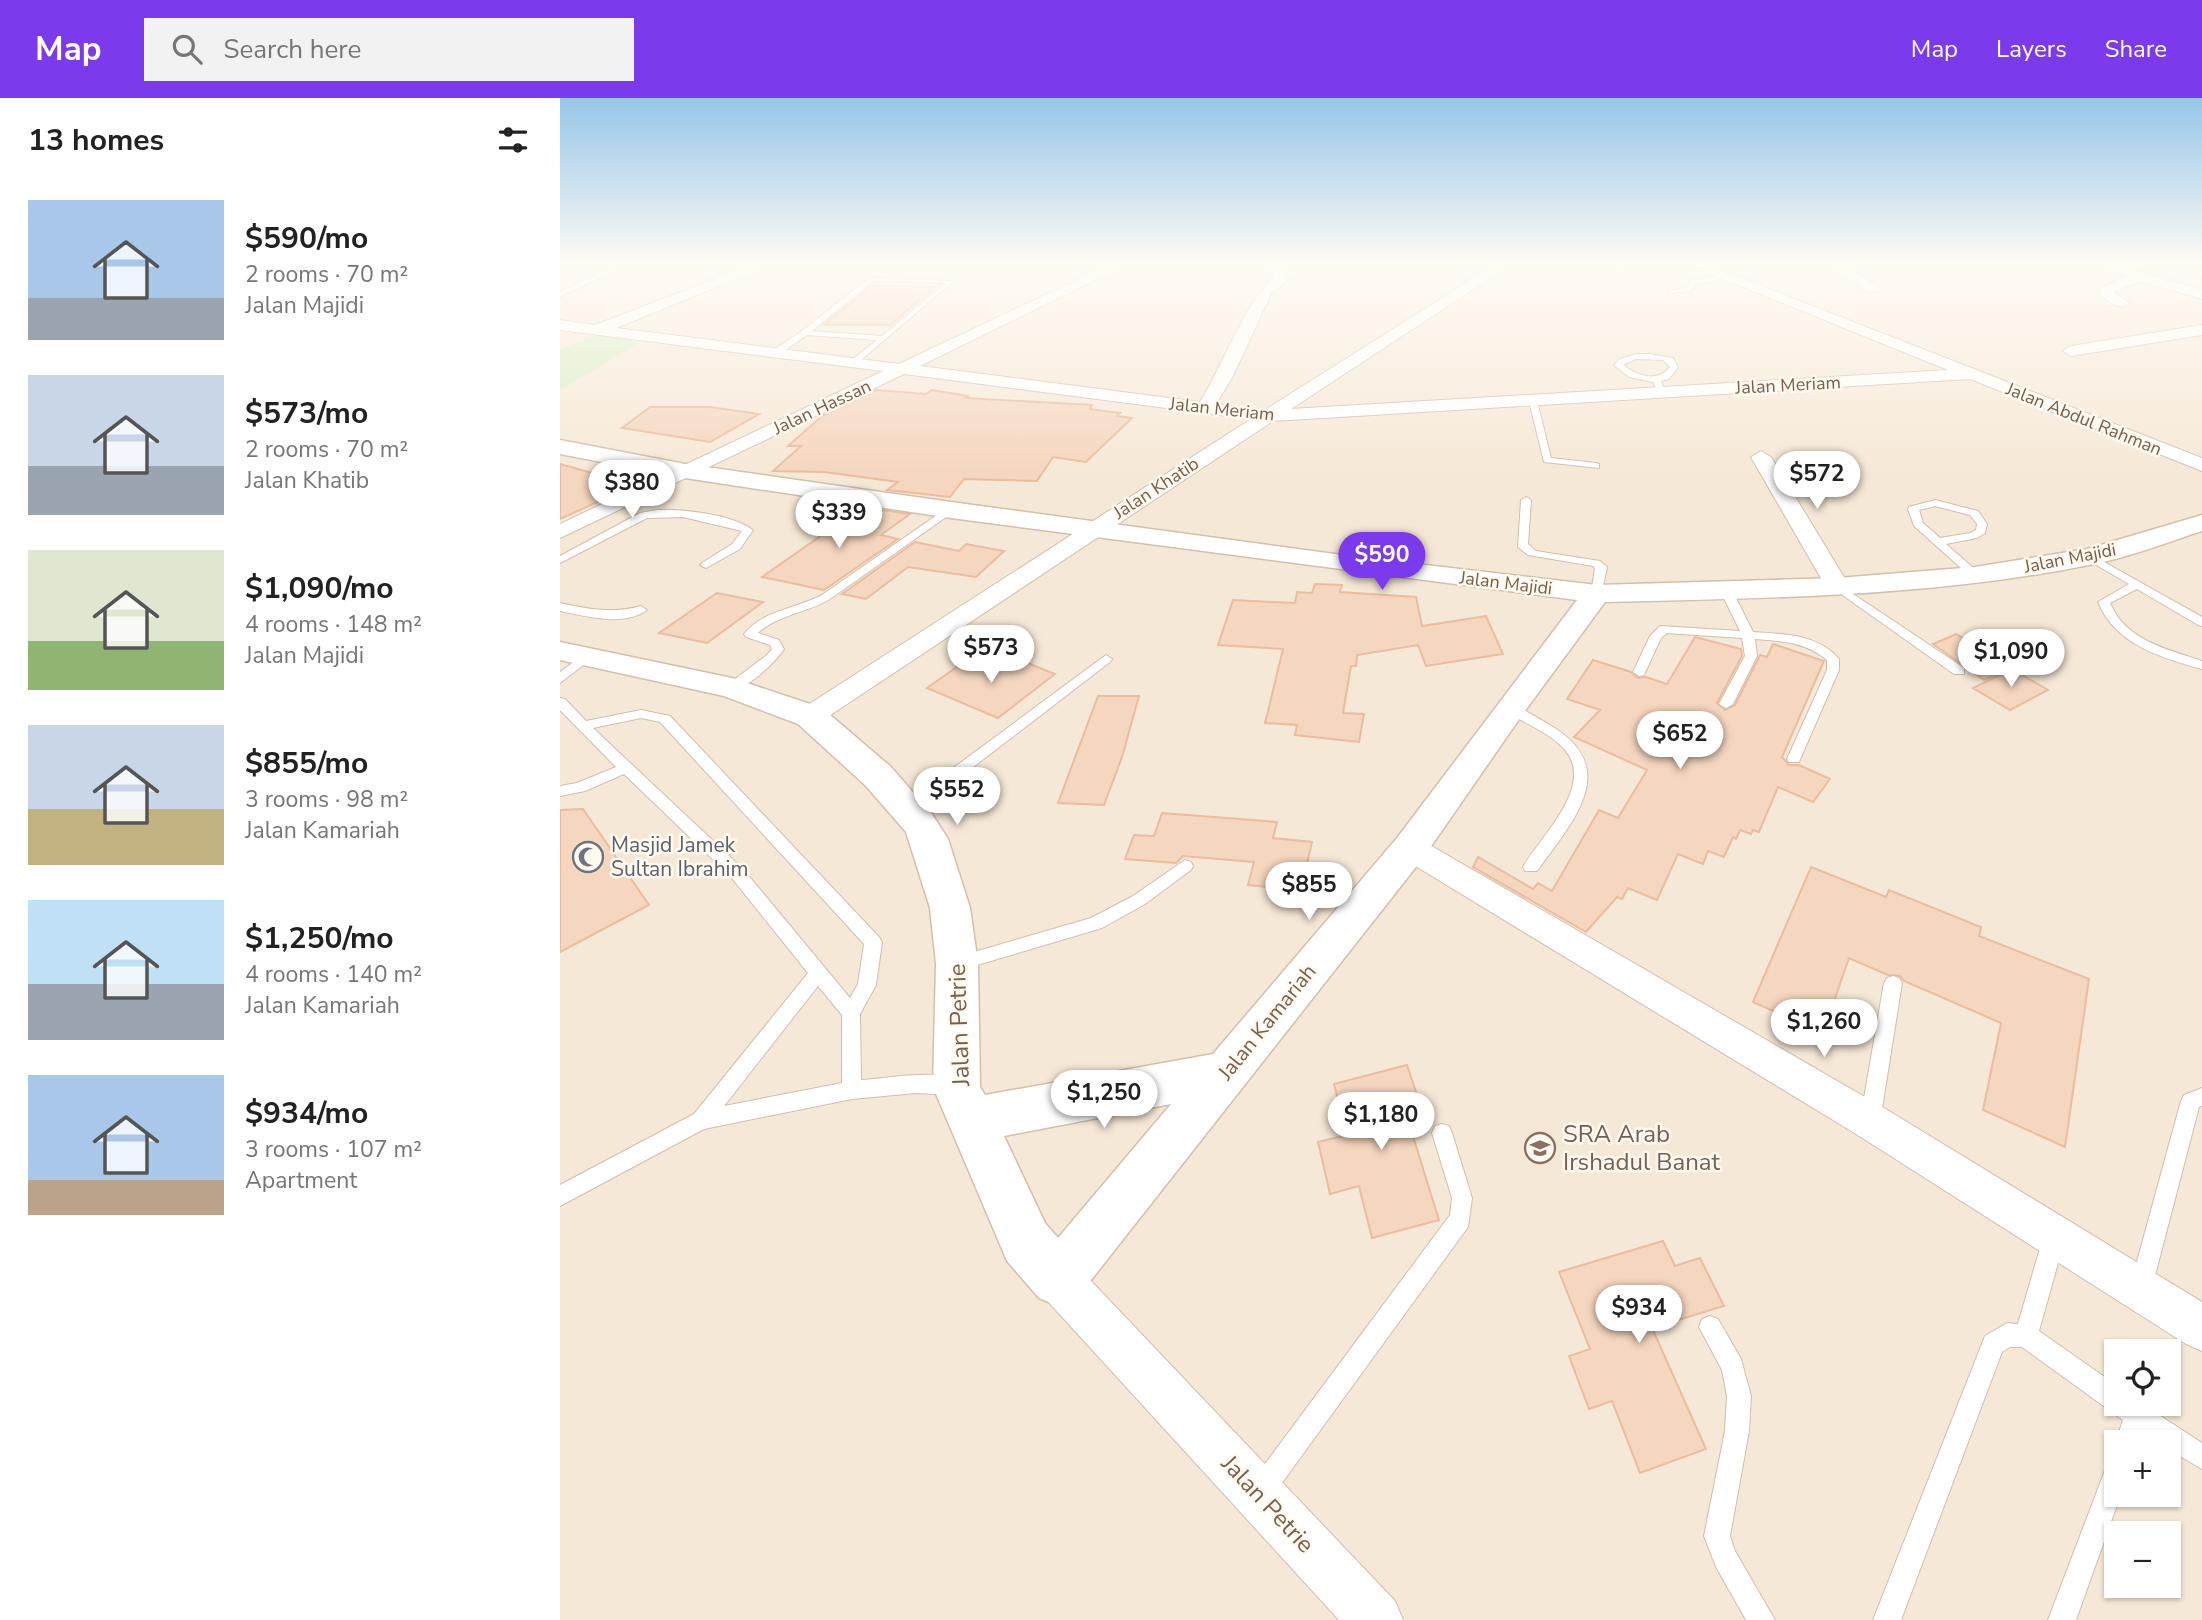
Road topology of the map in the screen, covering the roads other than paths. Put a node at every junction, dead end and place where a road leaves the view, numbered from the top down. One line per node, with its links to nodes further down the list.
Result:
1 (584, 335): 12 (street)
2 (637, 335): 14 (street, Jalan Meriam)
3 (803, 335): 14 (lane)
4 (838, 335): 11 (lane)
5 (887, 335): 11 (lane)
6 (973, 335): 16 (street, Jalan Hassan)
7 (1244, 335): 22 (street)
8 (1394, 335): 23 (street, Jalan Khatib)
9 (1879, 335): 17 (street, Jalan Abdul Rahman)
10 (2171, 335): 13 (street)
11 (884, 338): 15 (lane)
12 (573, 339)
13 (2071, 351)
14 (775, 353): 15 (street, Jalan Meriam)
15 (852, 363): 16 (street, Jalan Meriam)
16 (902, 369): 22 (street, Jalan Meriam); 28 (street, Jalan Hassan)
17 (1972, 374): 19 (street, Jalan Meriam); 27 (street, Jalan Abdul Rahman)
18 (1660, 387): 18 (lane); 19 (street, Jalan Meriam); 20 (street, Jalan Meriam)
19 (1730, 389): 21 (street)
20 (1533, 401): 23 (street, Jalan Meriam); 26 (lane)
21 (1745, 403)
22 (1205, 408): 23 (street, Jalan Meriam)
23 (1268, 416): 32 (street, Jalan Khatib)
24 (560, 447): 28 (street, Jalan Majidi)
25 (1761, 457): 40 (street)
26 (1596, 466)
27 (2202, 466)
28 (685, 471): 30 (street, Jalan Majidi); 33 (street, Jalan Hassan)
29 (1527, 500): 42 (lane)
30 (951, 510): 32 (street, Jalan Majidi); 52 (lane)
31 (2202, 523): 35 (street, Jalan Majidi)
32 (1091, 530): 42 (street, Jalan Majidi); 56 (street, Jalan Khatib)
33 (560, 532)
34 (1938, 542): 34 (lane); 38 (lane)
35 (2090, 557): 38 (street, Jalan Majidi); 39 (lane)
36 (560, 560): 37 (lane)
37 (706, 565)
38 (1975, 575): 40 (street, Jalan Majidi)
39 (2137, 585): 45 (lane); 49 (lane)
40 (1838, 587): 41 (street, Jalan Majidi); 50 (lane)
41 (1726, 590): 42 (street, Jalan Majidi); 46 (lane)
42 (1597, 594): 55 (street, Jalan Kamariah)
43 (560, 607): 44 (lane)
44 (641, 610)
45 (2199, 619)
46 (1748, 635): 51 (lane); 54 (lane); 58 (lane)
47 (1106, 659): 61 (lane)
48 (569, 662): 52 (street, Jalan Petrie)
49 (2202, 665)
50 (1959, 671)
51 (1639, 672)
52 (732, 688): 56 (street, Jalan Petrie)
53 (560, 702): 57 (lane)
54 (1726, 704)
55 (1510, 708): 62 (street, Jalan Kamariah); 64 (lane)
56 (810, 716): 61 (street, Jalan Petrie)
57 (583, 726): 59 (lane); 68 (lane)
58 (1794, 759)
59 (626, 768): 60 (lane); 66 (lane)
60 (560, 791)
61 (907, 810): 65 (street, Jalan Petrie)
62 (1410, 848): 69 (street, Jalan Kamariah); 74 (street)
63 (1185, 866): 65 (lane)
64 (1531, 867)
65 (957, 964): 72 (street, Jalan Petrie)
66 (818, 973): 68 (lane); 73 (lane)
67 (1893, 984): 74 (lane)
68 (851, 1013): 70 (lane)
69 (1224, 1073): 72 (street); 78 (street, Jalan Kamariah)
70 (852, 1090): 72 (lane); 73 (lane)
71 (2202, 1097): 79 (lane)
72 (964, 1103): 78 (street, Jalan Petrie)
73 (701, 1120): 76 (lane)
74 (1870, 1121): 77 (street)
75 (1442, 1133): 86 (lane)
76 (560, 1196)
77 (2055, 1237): 79 (street); 82 (lane)
78 (1058, 1279): 86 (street, Jalan Petrie)
79 (2140, 1289): 81 (street)
80 (1710, 1327): 89 (lane)
81 (2202, 1328)
82 (2026, 1336): 83 (lane); 90 (lane)
83 (2104, 1391)
84 (2140, 1416): 85 (lane)
85 (2202, 1457)
86 (1258, 1494): 88 (street, Jalan Petrie)
87 (2104, 1506): 91 (lane)
88 (1376, 1620)
89 (1760, 1620)
90 (1887, 1620)
91 (2062, 1620)

